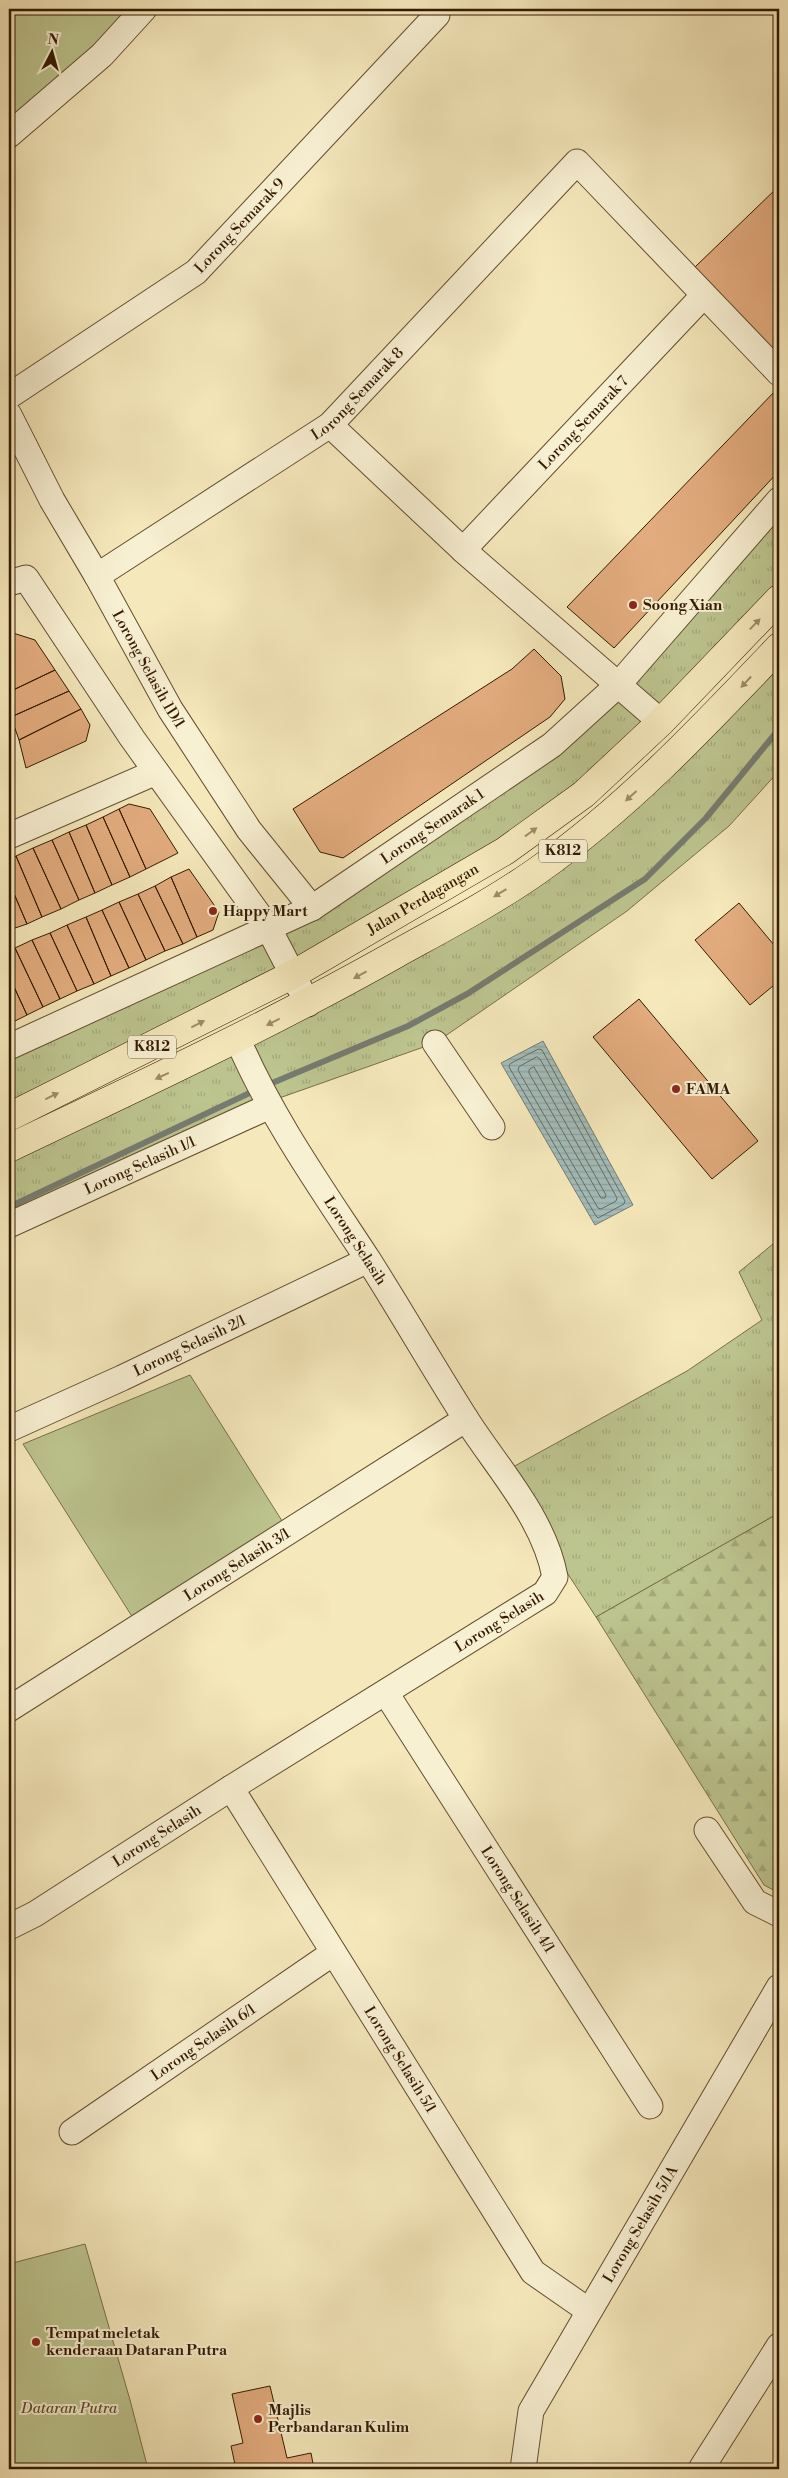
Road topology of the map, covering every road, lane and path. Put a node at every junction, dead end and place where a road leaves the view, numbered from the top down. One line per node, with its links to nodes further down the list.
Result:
1 (144, 9): 3 (street)
2 (437, 16): 6 (street, Lorong Semarak 9)
3 (9, 135)
4 (704, 295): 5 (street); 8 (street, Lorong Semarak 8); 10 (street, Lorong Semarak 7)
5 (779, 373)
6 (9, 396)
7 (9, 415): 11 (street, Lorong Selasih 1D/1)
8 (330, 425): 10 (street); 11 (street, Lorong Semarak 8)
9 (779, 500): 15 (street, Lorong Semarak 1)
10 (463, 550): 15 (street)
11 (97, 576): 19 (street, Lorong Selasih 1D/1)
12 (18, 580): 17 (street)
13 (779, 599): 16 (main road, Jalan Perdagangan / K812, one-way to 13)
14 (779, 646): 22 (main road, K812, one-way to 22)
15 (618, 686): 16 (street); 19 (street, Lorong Semarak 1)
16 (660, 722): 21 (main road, Jalan Perdagangan / K812, one-way to 16)
17 (156, 772): 18 (street); 20 (street)
18 (9, 836)
19 (312, 908): 20 (street, Lorong Semarak 1)
20 (269, 928): 21 (street); 25 (street, Lorong Semarak 1)
21 (294, 974): 22 (street); 27 (main road, Jalan Perdagangan / K812, one-way to 21)
22 (308, 1004): 23 (main road, K812, one-way to 23)
23 (238, 1040): 26 (street, Lorong Selasih); 29 (main road, K812, one-way to 29)
24 (435, 1043): 28 (street)
25 (9, 1047)
26 (270, 1106): 30 (street, Lorong Selasih 1/1); 31 (street, Lorong Selasih)
27 (9, 1117)
28 (492, 1127)
29 (9, 1148)
30 (9, 1225)
31 (368, 1260): 32 (street, Lorong Selasih); 33 (street, Lorong Selasih 2/1)
32 (466, 1420): 34 (street, Lorong Selasih); 35 (street, Lorong Selasih 3/1)
33 (9, 1429)
34 (386, 1693): 36 (street, Lorong Selasih); 42 (street, Lorong Selasih 4/1)
35 (9, 1709)
36 (231, 1788): 39 (street, Lorong Selasih); 40 (street, Lorong Selasih 5/1)
37 (707, 1830): 38 (street)
38 (779, 1914)
39 (9, 1927)
40 (333, 1953): 43 (street, Lorong Selasih 6/1); 44 (street, Lorong Selasih 5/1)
41 (779, 1987): 44 (street, Lorong Selasih 5/1A)
42 (650, 2106)
43 (72, 2132)
44 (589, 2311): 46 (street, Lorong Selasih 5/1A)
45 (779, 2346): 47 (street)
46 (523, 2469)
47 (701, 2469)

